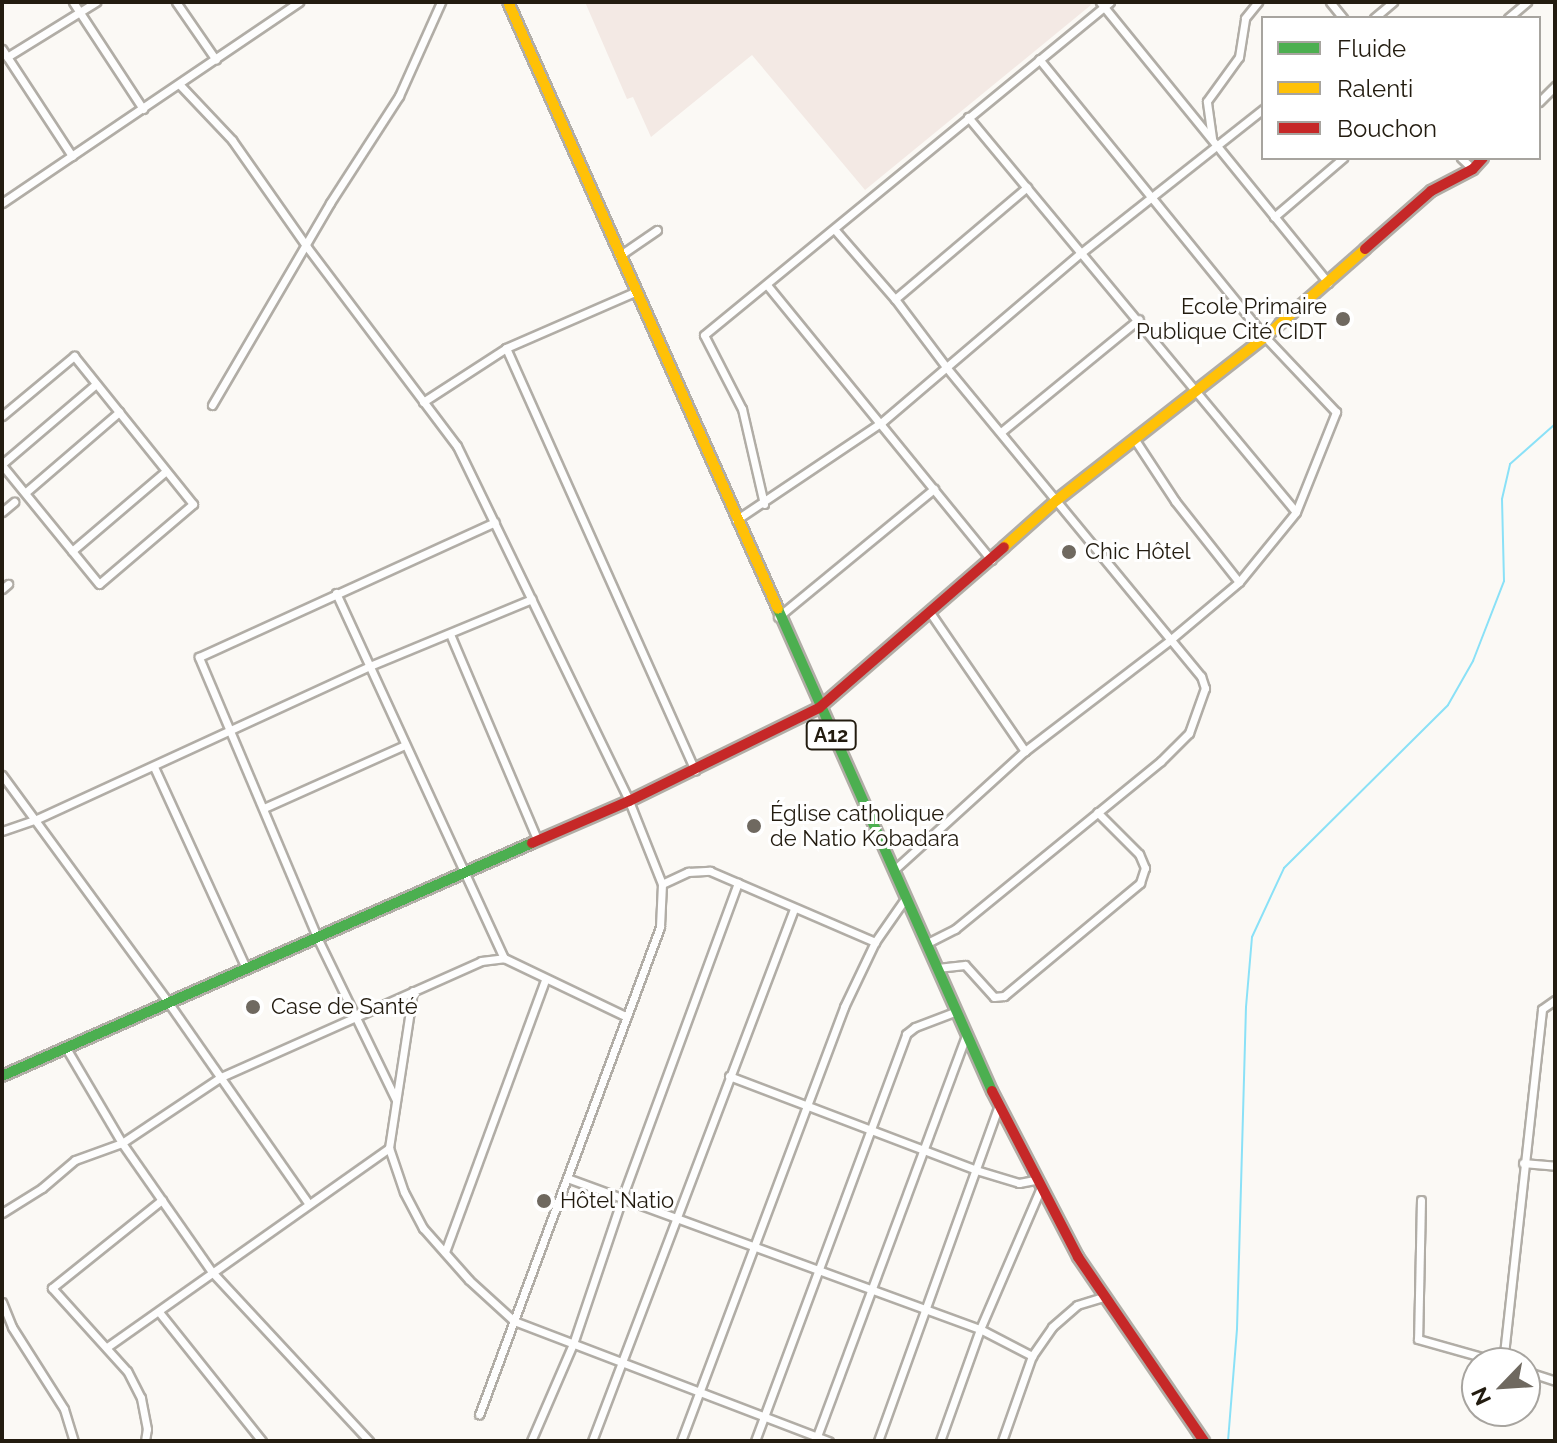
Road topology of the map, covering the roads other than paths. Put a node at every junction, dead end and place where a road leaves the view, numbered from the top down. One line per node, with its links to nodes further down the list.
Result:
1 (73, 2): 13 (street)
2 (96, 2): 13 (street)
3 (176, 2): 18 (street)
4 (282, 2): 12 (street)
5 (299, 2): 12 (street)
6 (441, 2): 35 (street)
7 (508, 2): 37 (street, A12)
8 (1258, 2): 23 (street)
9 (1393, 2): 14 (street)
10 (1527, 2): 15 (street)
11 (1105, 4): 17 (street); 23 (street)
12 (287, 10): 18 (street)
13 (80, 13): 16 (street); 20 (street)
14 (1376, 16)
15 (1510, 16)
16 (4, 53): 24 (street)
17 (1039, 59): 22 (street); 30 (street)
18 (216, 60): 19 (street)
19 (180, 85): 20 (street); 35 (street)
20 (143, 109): 24 (street)
21 (1261, 110): 23 (street)
22 (968, 117): 29 (street); 34 (street)
23 (1215, 143): 30 (street); 32 (street)
24 (72, 156): 31 (street)
25 (1341, 160): 32 (street)
26 (1463, 160): 28 (street)
27 (1481, 160): 28 (street)
28 (1473, 169): 38 (street)
29 (1027, 187): 36 (street); 41 (street)
30 (1153, 198): 36 (street); 43 (street)
31 (2, 203)
32 (1274, 217): 38 (street)
33 (657, 230): 37 (street)
34 (835, 230): 39 (street); 41 (street)
35 (307, 247): 48 (street); 49 (street)
36 (1082, 252): 42 (street); 45 (street)
37 (619, 256): 40 (street, A12)
38 (1328, 283): 43 (street)
39 (767, 285): 52 (street); 61 (street)
40 (635, 292): 44 (street); 64 (street, A12)
41 (895, 299): 45 (street)
42 (1139, 319): 47 (street); 53 (street)
43 (1265, 337): 47 (street); 63 (street)
44 (506, 348): 48 (street); 81 (street)
45 (946, 367): 52 (street); 53 (street)
46 (96, 384): 50 (street); 51 (street); 55 (street)
47 (1195, 393): 54 (street); 63 (street)
48 (423, 402): 65 (street)
49 (212, 405)
50 (119, 412): 56 (street); 58 (street)
51 (2, 416)
52 (882, 422): 57 (street); 61 (street)
53 (1001, 432): 59 (street)
54 (1135, 440): 59 (street); 68 (street)
55 (2, 464): 58 (street)
56 (166, 471): 66 (street); 66 (street)
57 (934, 489): 67 (street); 72 (street)
58 (26, 492): 66 (street)
59 (1057, 500): 67 (street); 74 (street)
60 (14, 502): 62 (street)
61 (764, 504): 64 (street)
62 (2, 512)
63 (1296, 512): 68 (street)
64 (736, 520): 72 (street, A12)
65 (495, 522): 69 (street); 70 (street)
66 (72, 551)
67 (991, 560): 71 (street)
68 (1239, 582): 74 (street)
69 (336, 593): 75 (street); 77 (street)
70 (532, 599): 73 (street); 83 (street)
71 (929, 611): 76 (street); 79 (street)
72 (778, 617): 76 (street, A12)
73 (450, 634): 75 (street); 88 (street)
74 (1170, 640): 79 (street); 85 (street)
75 (370, 666): 77 (street); 78 (street)
76 (819, 708): 81 (street); 89 (street, A12)
77 (231, 732): 80 (street); 84 (street)
78 (405, 745): 84 (street); 90 (street)
79 (1025, 751): 89 (street)
80 (154, 767): 86 (street); 99 (street)
81 (695, 771): 83 (street)
82 (2, 775): 86 (street)
83 (629, 801): 88 (street); 92 (street)
84 (264, 808): 95 (street)
85 (1097, 812): 97 (street); 100 (street)
86 (37, 819): 87 (street); 104 (street)
87 (2, 831)
88 (538, 841): 90 (street)
89 (894, 870): 93 (street, A12)
90 (466, 872): 95 (street); 98 (street)
91 (738, 883): 92 (street); 94 (street); 125 (street)
92 (662, 884): 107 (street)
93 (905, 899): 96 (street); 97 (street, A12)
94 (794, 909): 96 (street); 111 (street)
95 (317, 937): 99 (street); 106 (street)
96 (875, 942): 114 (street)
97 (926, 944): 100 (street, A12)
98 (504, 958): 101 (street); 102 (street)
99 (246, 968): 104 (street)
100 (937, 968): 105 (street, A12)
101 (545, 980): 107 (street); 132 (street)
102 (413, 991): 106 (street); 113 (street)
103 (1555, 1000): 120 (street)
104 (168, 1002): 109 (street); 112 (street)
105 (957, 1011): 108 (street, A12); 116 (street)
106 (356, 1016): 112 (street); 113 (street)
107 (627, 1017): 123 (street)
108 (967, 1034): 115 (street, A12); 119 (street)
109 (66, 1048): 110 (street); 117 (street)
110 (2, 1076)
111 (729, 1076): 114 (street); 130 (street)
112 (221, 1077): 117 (street); 128 (street)
113 (396, 1100): 118 (street)
114 (808, 1104): 116 (street); 131 (street)
115 (999, 1107): 122 (street); 124 (street, A12)
116 (870, 1129): 119 (street); 133 (street)
117 (122, 1143): 126 (street); 129 (street)
118 (389, 1148): 128 (street); 132 (street)
119 (924, 1148): 122 (street); 135 (street)
120 (1523, 1163): 121 (street); 127 (street)
121 (1555, 1166)
122 (976, 1170): 124 (street); 138 (street)
123 (567, 1178): 125 (street); 140 (street)
124 (1037, 1185): 136 (street, A12); 141 (street)
125 (622, 1198): 130 (street); 142 (street)
126 (162, 1200): 134 (street); 143 (street)
127 (1421, 1200)
128 (309, 1204): 134 (street)
129 (2, 1213)
130 (676, 1217): 131 (street); 145 (street)
131 (754, 1248): 133 (street); 146 (street)
132 (445, 1252): 140 (street)
133 (817, 1270): 135 (street); 148 (street)
134 (212, 1272): 139 (street); 153 (street)
135 (871, 1291): 138 (street); 149 (street)
136 (1103, 1297): 144 (street); 162 (street, A12)
137 (2, 1302): 150 (street)
138 (925, 1309): 141 (street); 159 (street)
139 (159, 1312): 143 (street); 152 (street)
140 (514, 1321): 142 (street); 147 (street)
141 (980, 1329): 144 (street); 160 (street)
142 (573, 1344): 145 (street); 154 (street)
143 (107, 1347): 151 (street)
144 (1032, 1356): 161 (street)
145 (623, 1363): 146 (street); 155 (street)
146 (701, 1392): 148 (street); 156 (street)
147 (479, 1415)
148 (764, 1416): 149 (street); 157 (street)
149 (816, 1439): 158 (street)
150 (74, 1441)
151 (145, 1441)
152 (262, 1441)
153 (369, 1441)
154 (531, 1441)
155 (592, 1441)
156 (681, 1441)
157 (755, 1441)
158 (829, 1441)
159 (878, 1441)
160 (940, 1441)
161 (1002, 1441)
162 (1204, 1441)

